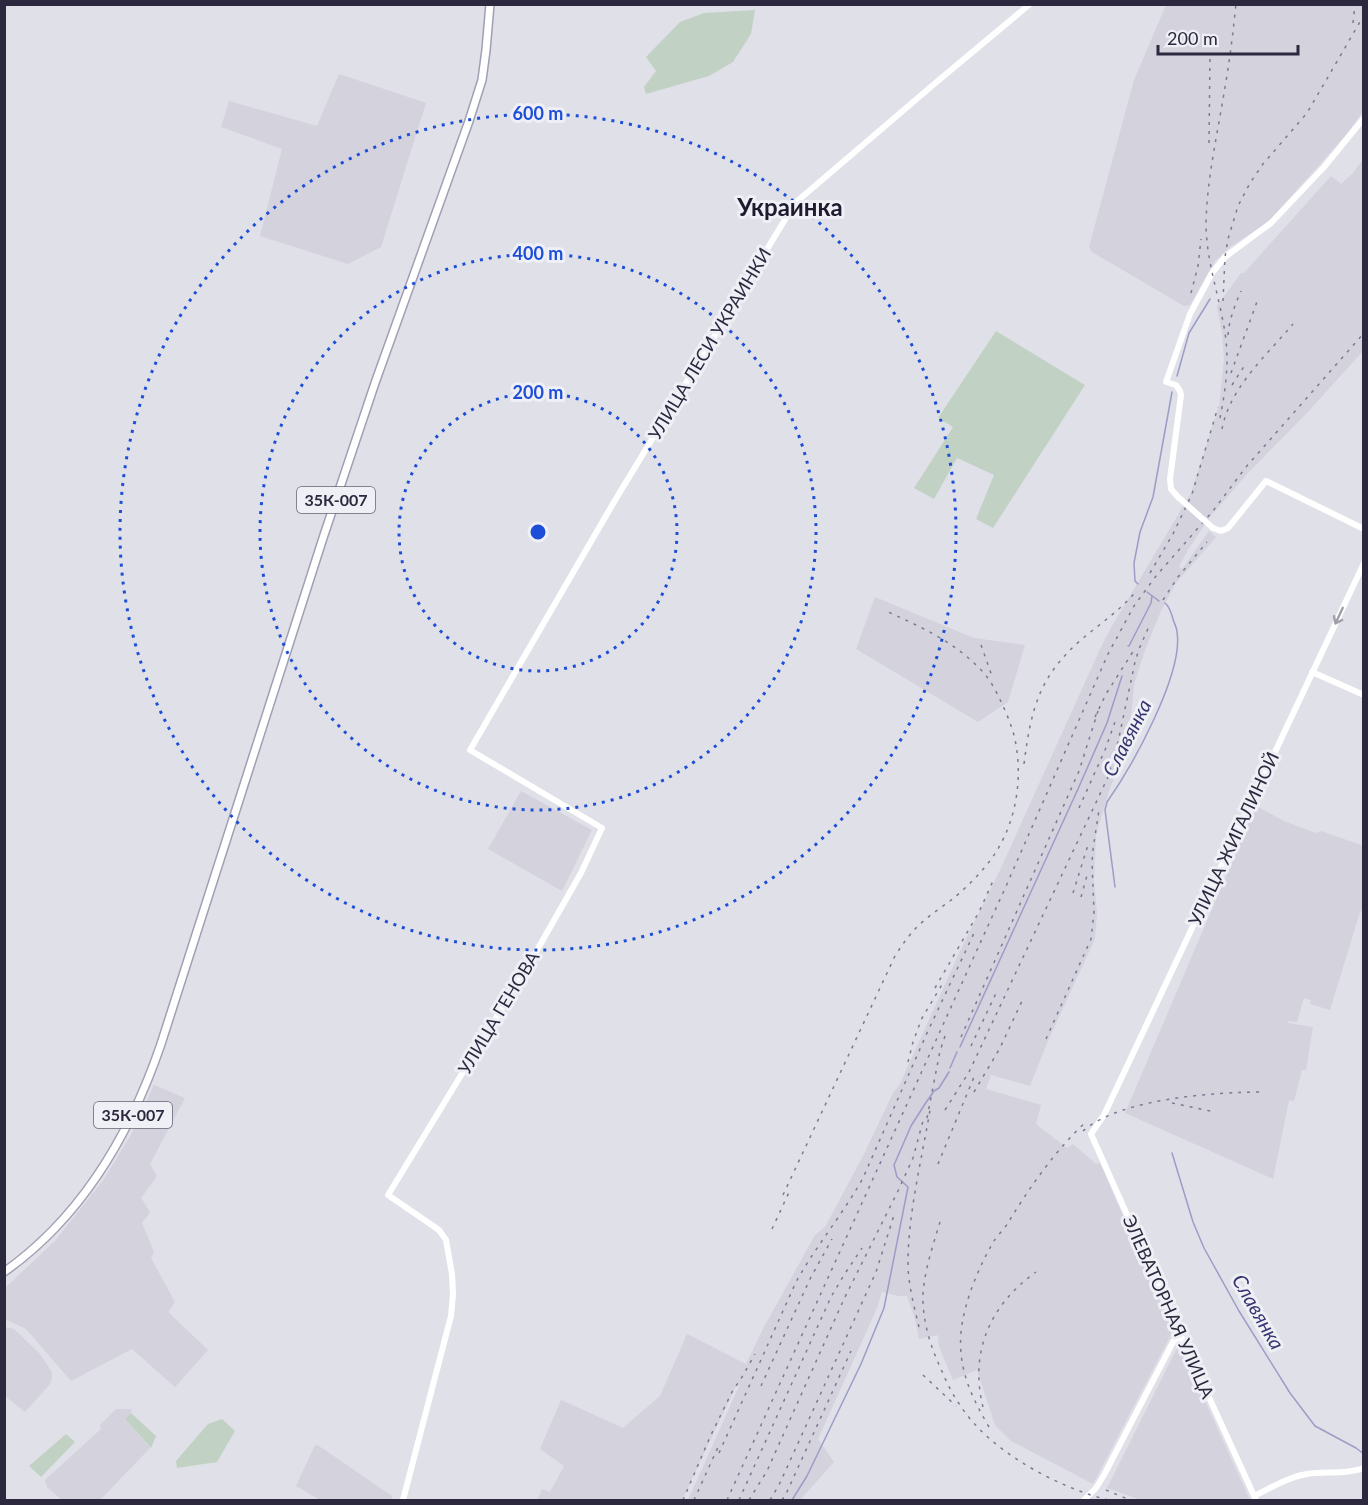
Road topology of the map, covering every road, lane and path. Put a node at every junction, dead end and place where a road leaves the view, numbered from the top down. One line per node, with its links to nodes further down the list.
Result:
1 (490, 4): 10 (main road, 35К-007)
2 (1030, 4): 8 (main road, УЛИЦА ЛЕСИ УКРАИНКИ)
3 (1364, 118): 4 (main road, bridge)
4 (1364, 529)
5 (1364, 563): 6 (main road, УЛИЦА ЖИГАЛИНОЙ, one-way to 6)
6 (1312, 672): 7 (main road); 9 (main road, УЛИЦА ЖИГАЛИНОЙ)
7 (1364, 695)
8 (602, 828): 14 (main road, УЛИЦА ГЕНОВА)
9 (1104, 1114): 11 (main road, ЭЛЕВАТОРНАЯ УЛИЦА)
10 (4, 1272)
11 (1181, 1336): 13 (main road, ЭЛЕВАТОРНАЯ УЛИЦА); 15 (main road)
12 (1364, 1468): 13 (main road)
13 (1255, 1498)
14 (403, 1500)
15 (1084, 1500)

